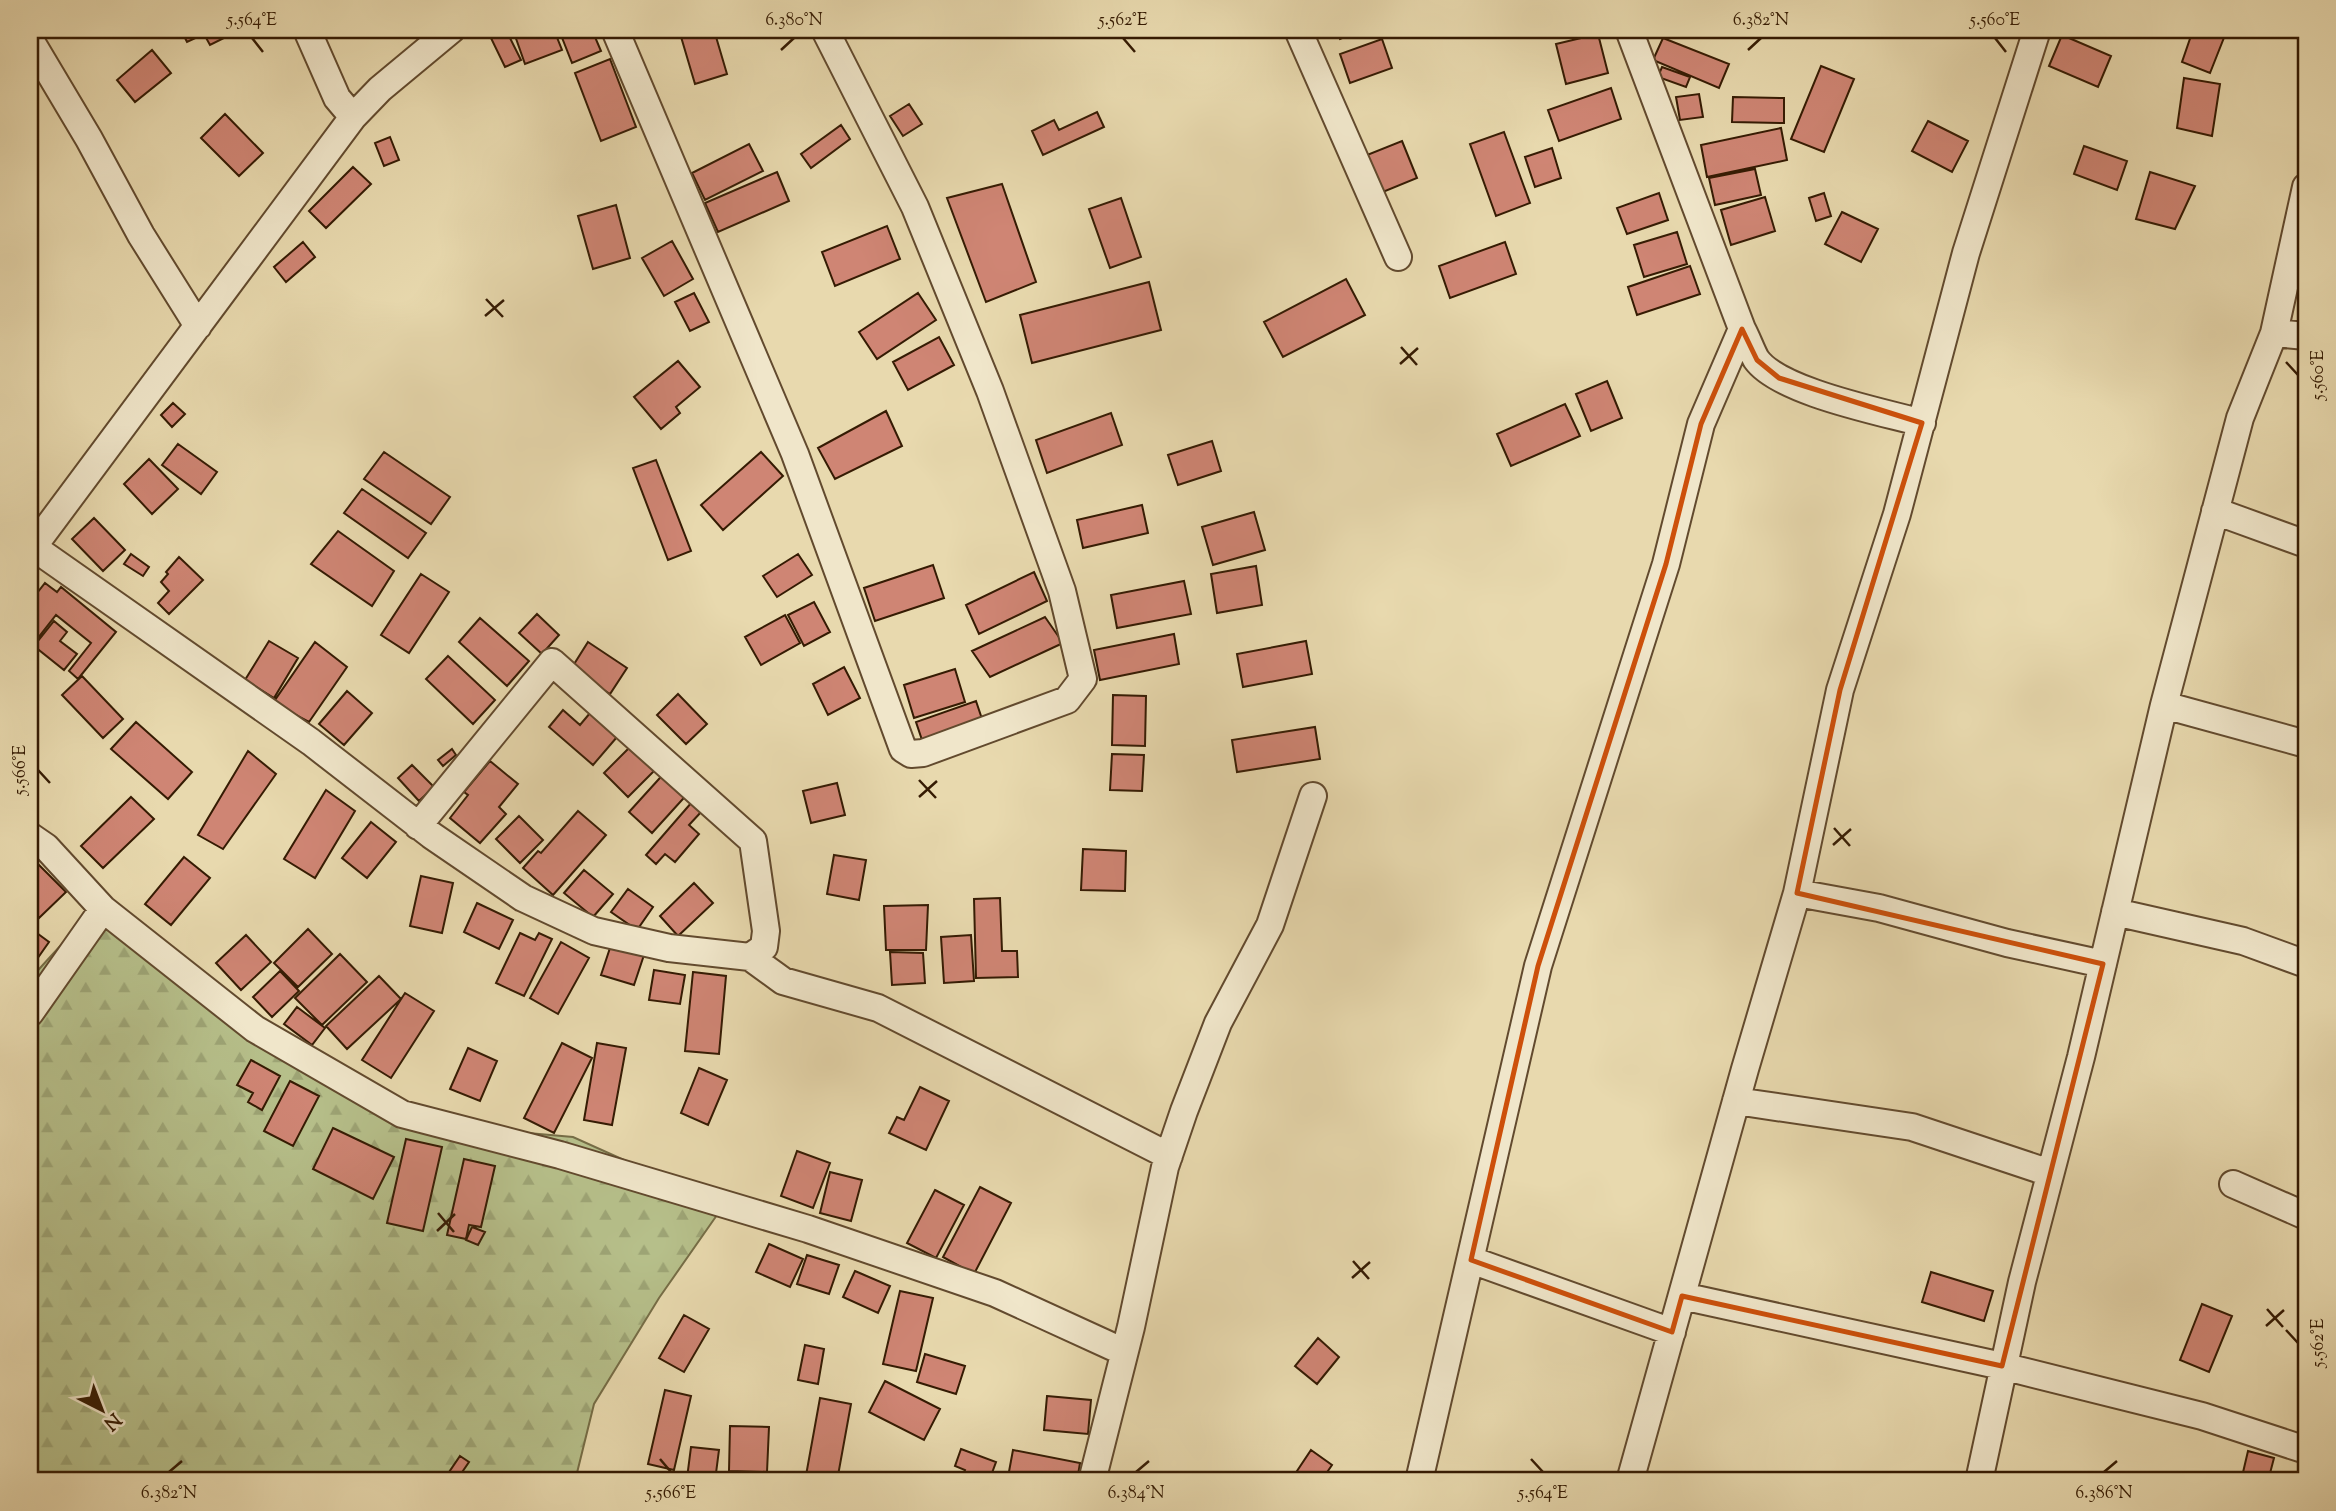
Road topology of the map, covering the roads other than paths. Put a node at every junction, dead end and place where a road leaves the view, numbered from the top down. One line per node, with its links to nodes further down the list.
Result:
1 (307, 30): 9 (street)
2 (450, 30): 9 (street)
3 (615, 30): 4 (street)
4 (825, 30)
5 (1297, 30): 11 (street)
6 (1629, 30): 13 (street)
7 (2037, 30): 16 (street)
8 (30, 40): 12 (street)
9 (353, 117): 12 (street)
10 (2306, 187): 14 (street)
11 (1398, 257)
12 (198, 326): 19 (street)
13 (1742, 329): 16 (street); 37 (street)
14 (2274, 333): 15 (street); 17 (street)
15 (2306, 336)
16 (1922, 423): 25 (street)
17 (2215, 511): 18 (street); 20 (street)
18 (2306, 544)
19 (31, 549): 23 (street)
20 (2164, 705): 21 (street); 27 (street)
21 (2306, 744)
22 (1313, 796): 33 (street)
23 (418, 826): 28 (street); 28 (street)
24 (30, 836): 26 (street)
25 (1797, 892): 29 (street); 32 (street)
26 (103, 909): 31 (street); 40 (street)
27 (2116, 912): 29 (street); 30 (street)
28 (750, 957): 33 (street)
29 (2103, 964): 34 (street)
30 (2306, 964)
31 (30, 1013)
32 (1736, 1101): 34 (street); 38 (street)
33 (1169, 1156): 40 (street)
34 (2050, 1173): 41 (street)
35 (2234, 1184): 36 (street)
36 (2306, 1216)
37 (1471, 1260): 39 (street); 44 (street)
38 (1682, 1296): 39 (street); 41 (street)
39 (1672, 1332): 45 (street)
40 (1124, 1352): 43 (street)
41 (2002, 1366): 42 (street); 46 (street)
42 (2306, 1450)
43 (1092, 1481)
44 (1419, 1481)
45 (1630, 1481)
46 (1979, 1481)

